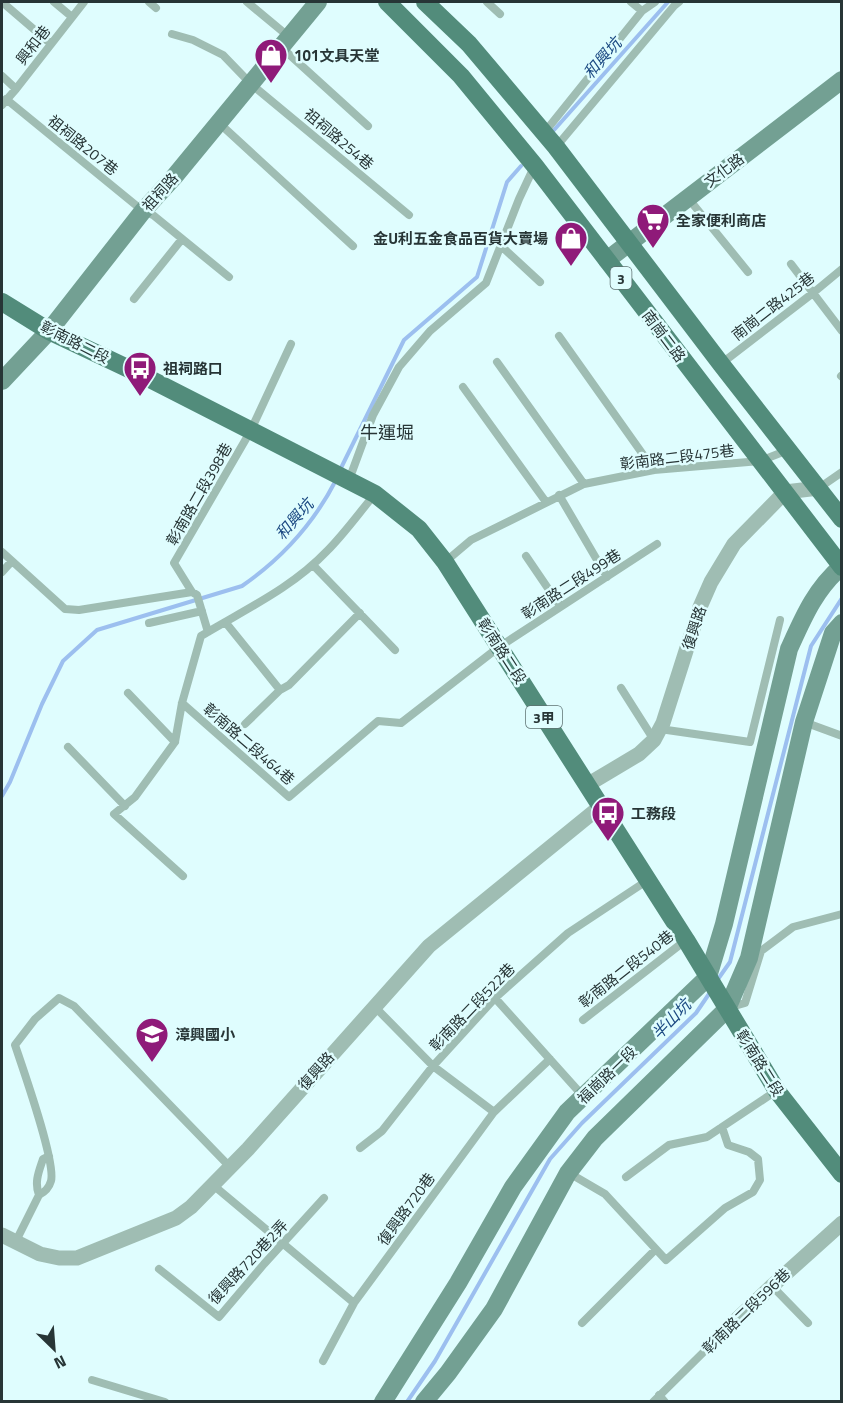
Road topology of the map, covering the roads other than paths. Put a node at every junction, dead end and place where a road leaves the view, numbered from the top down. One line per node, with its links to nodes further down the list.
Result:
1 (2, 2): 19 (lane)
2 (54, 2): 16 (lane)
3 (84, 2): 16 (lane, 興和巷)
4 (149, 2): 13 (lane)
5 (247, 2): 18 (lane)
6 (318, 2): 18 (street, 祖祠路)
7 (387, 2): 29 (main road, 南崗二路 / 3)
8 (425, 2): 27 (main road, 南崗二路 / 3)
9 (487, 2): 15 (lane)
10 (631, 2): 14 (lane)
11 (655, 2): 14 (lane)
12 (679, 2): 28 (lane)
13 (156, 8)
14 (642, 11): 27 (lane)
15 (500, 14)
16 (72, 17): 19 (lane, 興和巷)
17 (172, 34): 22 (lane, 祖祠路254巷)
18 (284, 41): 22 (street, 祖祠路); 26 (lane)
19 (51, 44): 23 (lane, 興和巷)
20 (2, 76): 23 (lane)
21 (842, 80): 30 (street, 文化路)
22 (251, 84): 25 (street, 祖祠路); 32 (lane, 祖祠路254巷)
23 (16, 89): 24 (lane, 興和巷)
24 (4, 102): 31 (lane, 祖祠路207巷)
25 (218, 122): 31 (street, 祖祠路); 35 (lane)
26 (368, 126)
27 (544, 133): 28 (main road, 南崗二路 / 3)
28 (556, 147): 34 (main road, 南崗二路 / 3)
29 (535, 165): 36 (lane); 37 (main road, 南崗二路 / 3)
30 (687, 197): 34 (street, 文化路); 40 (lane)
31 (143, 211): 33 (lane, 祖祠路207巷); 46 (street, 祖祠路)
32 (409, 215)
33 (182, 239): 41 (lane, 祖祠路207巷); 44 (lane)
34 (628, 243): 37 (street, 文化路); 51 (main road, 南崗二路 / 3)
35 (353, 246)
36 (500, 246): 42 (lane); 59 (lane)
37 (607, 260): 56 (main road, 南崗二路 / 3)
38 (791, 264): 43 (lane)
39 (842, 269): 43 (lane, 南崗二路425巷)
40 (748, 272)
41 (229, 277)
42 (540, 282)
43 (813, 293): 47 (lane); 51 (lane, 南崗二路425巷)
44 (134, 299)
45 (2, 302): 46 (main road, 彰南路二段 / 3甲)
46 (49, 331): 52 (street, 祖祠路); 54 (main road, 彰南路二段 / 3甲)
47 (842, 331)
48 (559, 336): 57 (lane)
49 (291, 344): 54 (lane)
50 (497, 362): 60 (lane)
51 (721, 364): 55 (main road, 南崗二路 / 3)
52 (2, 381)
53 (463, 387): 65 (lane)
54 (250, 432): 59 (main road, 彰南路二段 / 3甲); 76 (lane, 彰南路二段398巷)
55 (788, 450): 56 (lane, 彰南路二段475巷); 61 (main road, 南崗二路 / 3)
56 (760, 461): 57 (lane, 彰南路二段475巷); 62 (main road, 南崗二路 / 3)
57 (654, 470): 60 (lane, 彰南路二段475巷)
58 (842, 472): 61 (lane)
59 (342, 476): 63 (main road, 彰南路二段 / 3甲)
60 (584, 484): 64 (lane, 彰南路二段475巷)
61 (819, 488): 62 (street); 66 (main road, 南崗二路 / 3)
62 (785, 492): 73 (main road, 南崗二路 / 3); 93 (street, 復興路)
63 (375, 494): 71 (main road, 彰南路二段 / 3甲); 72 (lane)
64 (559, 495): 65 (lane, 彰南路二段475巷); 75 (lane)
65 (546, 502): 71 (lane, 彰南路二段475巷)
66 (842, 519)
67 (657, 544): 75 (lane, 彰南路二段499巷)
68 (2, 552): 70 (lane)
69 (526, 556): 77 (lane)
70 (12, 561): 74 (lane); 76 (lane)
71 (446, 562): 85 (main road, 彰南路二段 / 3甲)
72 (313, 565): 79 (lane); 82 (lane)
73 (841, 566): 104 (street, 福崗路一段)
74 (2, 572)
75 (607, 577): 77 (lane, 彰南路二段499巷)
76 (195, 594): 78 (lane, 彰南路二段398巷)
77 (560, 606): 85 (lane, 彰南路二段499巷)
78 (202, 611): 81 (lane); 84 (lane, 彰南路二段398巷)
79 (360, 613): 86 (lane); 88 (lane)
80 (780, 620): 93 (lane)
81 (149, 623)
82 (226, 623): 84 (lane); 88 (lane)
83 (842, 623): 91 (street, 福崗路一段)
84 (208, 632): 90 (lane)
85 (499, 647): 90 (lane, 彰南路二段464巷); 97 (main road, 彰南路二段 / 3甲)
86 (395, 650)
87 (621, 688): 93 (lane)
88 (280, 690): 92 (lane)
89 (128, 693): 95 (lane)
90 (182, 703): 95 (lane)
91 (804, 722): 94 (lane); 104 (street, 福崗路一段)
92 (245, 724)
93 (657, 734): 97 (street)
94 (842, 736)
95 (175, 742): 98 (lane)
96 (69, 747): 98 (lane)
97 (587, 785): 99 (main road, 彰南路二段 / 3甲)
98 (125, 806): 100 (lane)
99 (601, 806): 101 (main road, 彰南路二段 / 3甲); 106 (street, 復興路)
100 (183, 876)
101 (648, 880): 103 (main road, 彰南路二段 / 3甲); 105 (lane, 彰南路二段522巷)
102 (842, 914): 104 (lane)
103 (686, 940): 104 (main road, 彰南路二段 / 3甲); 107 (lane, 彰南路二段540巷)
104 (717, 992): 110 (main road, 彰南路二段 / 3甲); 111 (street, 福崗路一段); 117 (street, 福崗路一段)
105 (495, 998): 108 (lane); 109 (lane, 彰南路二段522巷)
106 (373, 1006): 109 (lane); 116 (street, 復興路)
107 (583, 1020)
108 (550, 1059): 111 (lane); 112 (lane, 復興路720巷)
109 (433, 1066): 112 (lane); 114 (lane, 彰南路二段522巷)
110 (777, 1090): 113 (lane); 118 (main road, 彰南路二段 / 3甲)
111 (584, 1097): 137 (street, 福崗路一段)
112 (494, 1112): 129 (lane, 復興路720巷)
113 (722, 1127): 119 (lane); 126 (lane)
114 (360, 1148)
115 (49, 1156): 116 (lane); 121 (lane); 121 (lane)
116 (230, 1167): 120 (street, 復興路)
117 (568, 1173): 126 (lane); 138 (street, 福崗路一段)
118 (842, 1174)
119 (626, 1177)
120 (213, 1185): 124 (street, 復興路); 125 (lane)
121 (39, 1195): 124 (lane)
122 (324, 1198): 125 (lane, 復興路720巷2弄)
123 (842, 1223): 128 (street, 彰南路二段596巷)
124 (8, 1239)
125 (283, 1244): 127 (lane, 復興路720巷2弄); 129 (lane)
126 (655, 1250): 130 (lane)
127 (159, 1269)
128 (772, 1286): 131 (lane); 132 (street, 彰南路二段596巷)
129 (354, 1303): 133 (lane, 復興路720巷)
130 (582, 1323)
131 (808, 1323)
132 (729, 1327): 135 (lane, 彰南路二段596巷)
133 (323, 1361)
134 (92, 1380): 136 (lane)
135 (659, 1395): 139 (lane, 彰南路二段596巷); 140 (lane)
136 (165, 1401)
137 (383, 1401)
138 (424, 1401)
139 (652, 1401)
140 (665, 1401)

